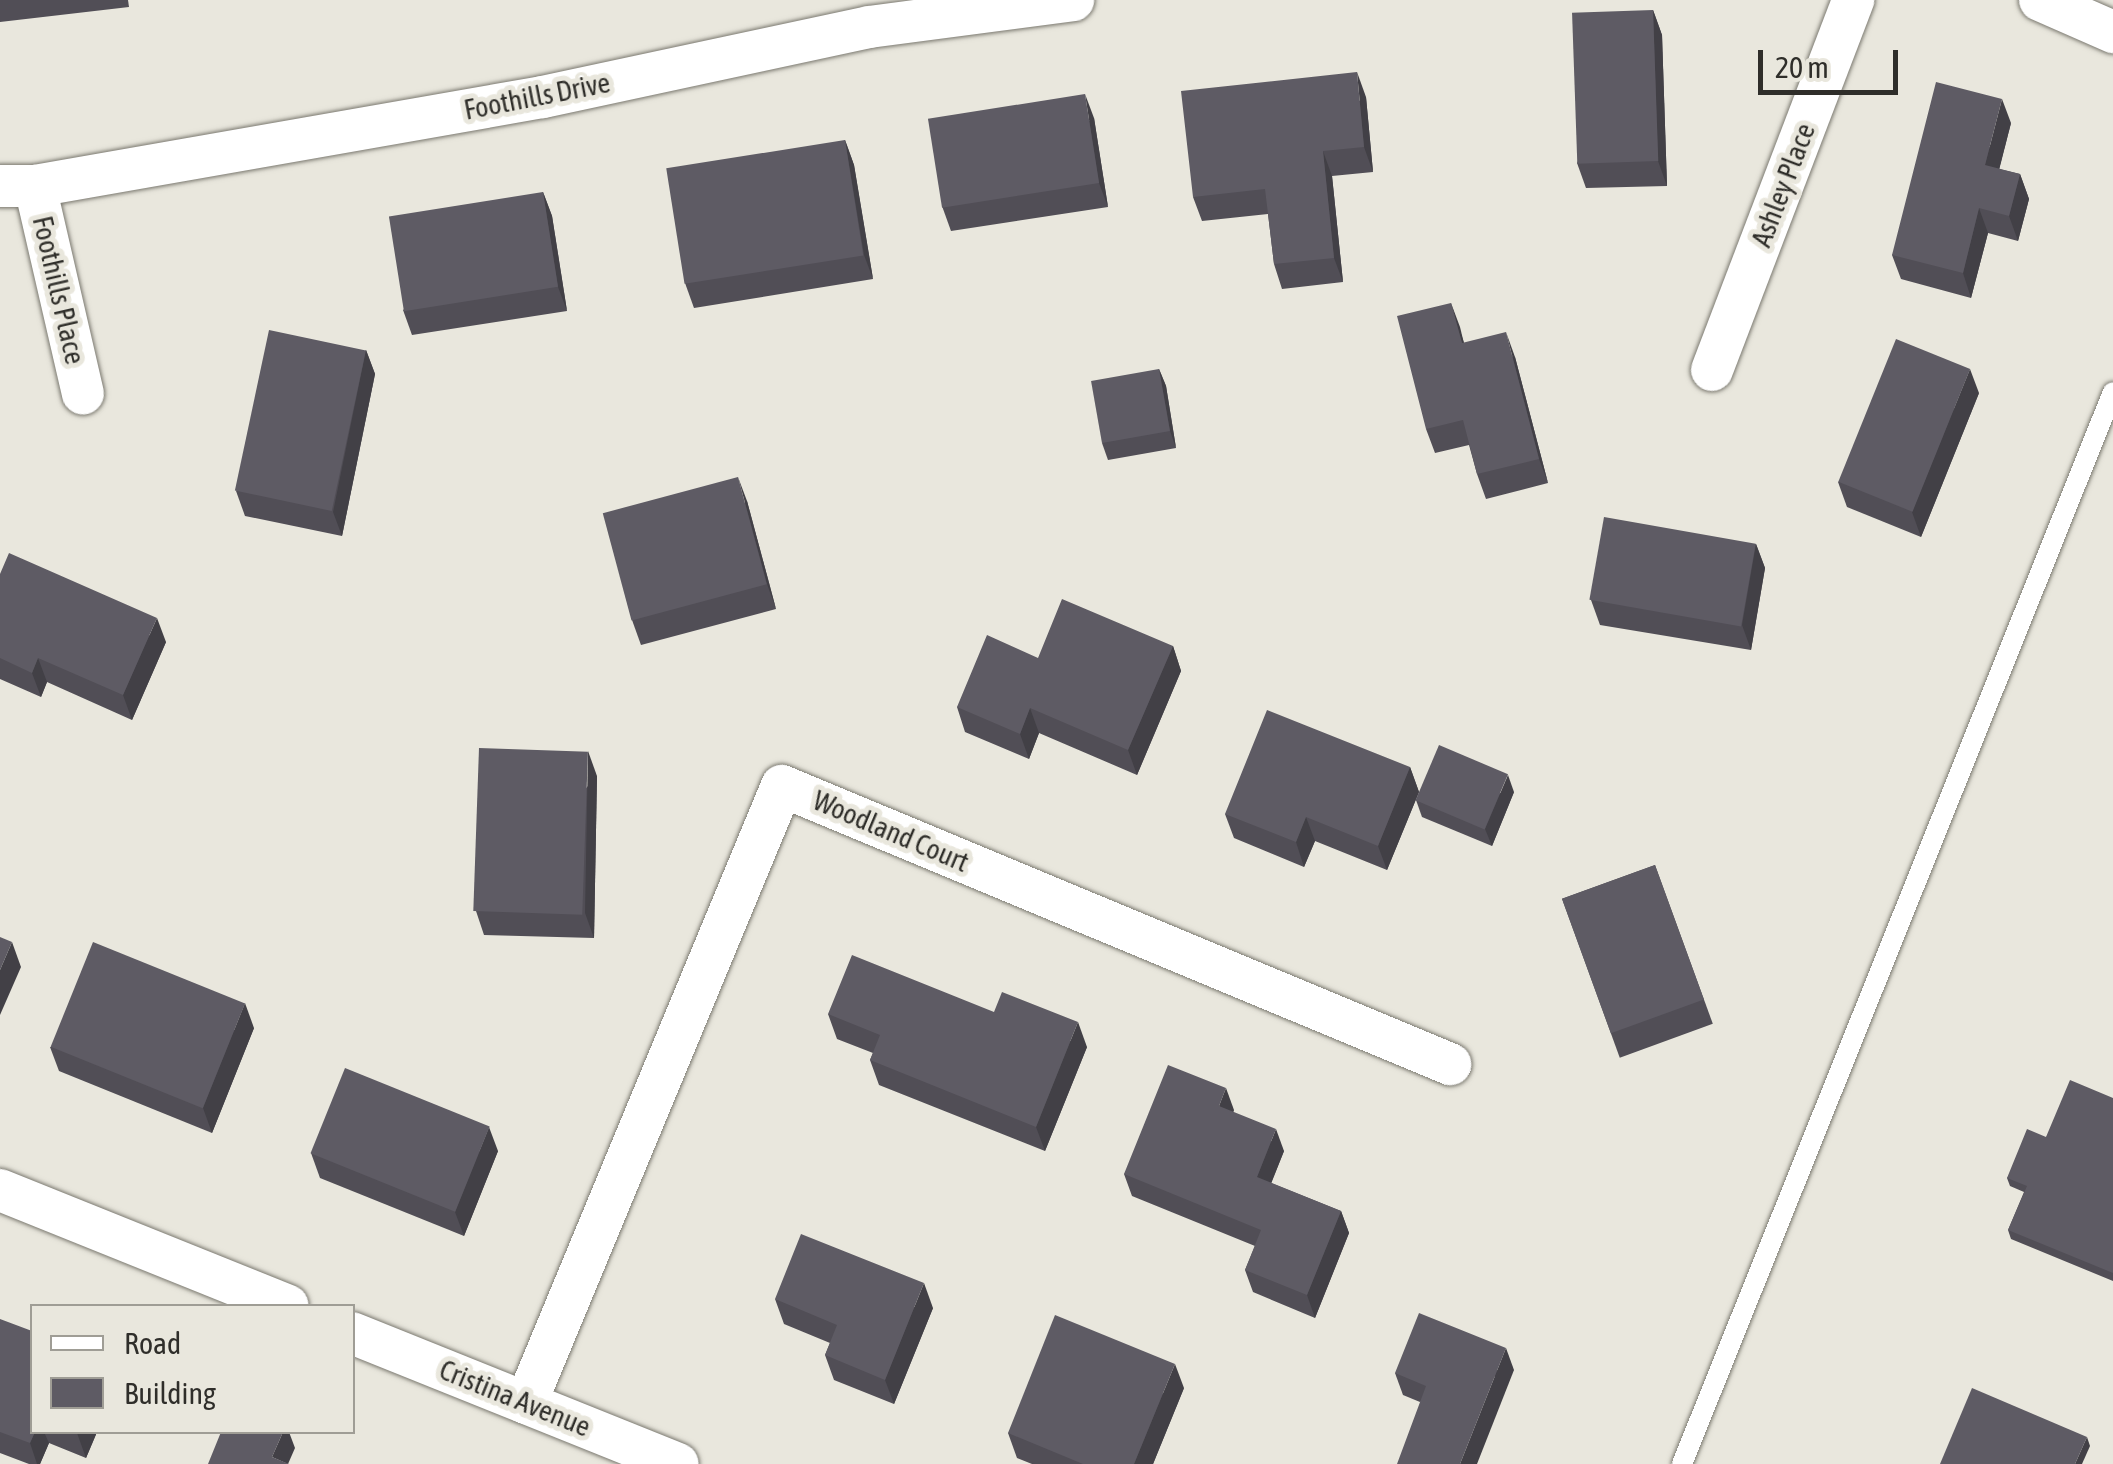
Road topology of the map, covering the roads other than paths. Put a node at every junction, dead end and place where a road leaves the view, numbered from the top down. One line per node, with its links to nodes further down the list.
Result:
1 (1073, 0): 5 (street, Foothills Drive)
2 (1853, 0): 6 (street, Ashley Place)
3 (2040, 0): 4 (street)
4 (2113, 32)
5 (17, 186): 8 (street, Foothills Place)
6 (1712, 370)
7 (2113, 392): 15 (lane)
8 (84, 394)
9 (1450, 1064): 13 (street, Woodland Court)
10 (0, 1190): 11 (street)
11 (283, 1304)
12 (355, 1334): 13 (street, Cristina Avenue)
13 (526, 1402): 14 (street, Cristina Avenue)
14 (678, 1464)
15 (1682, 1464)

